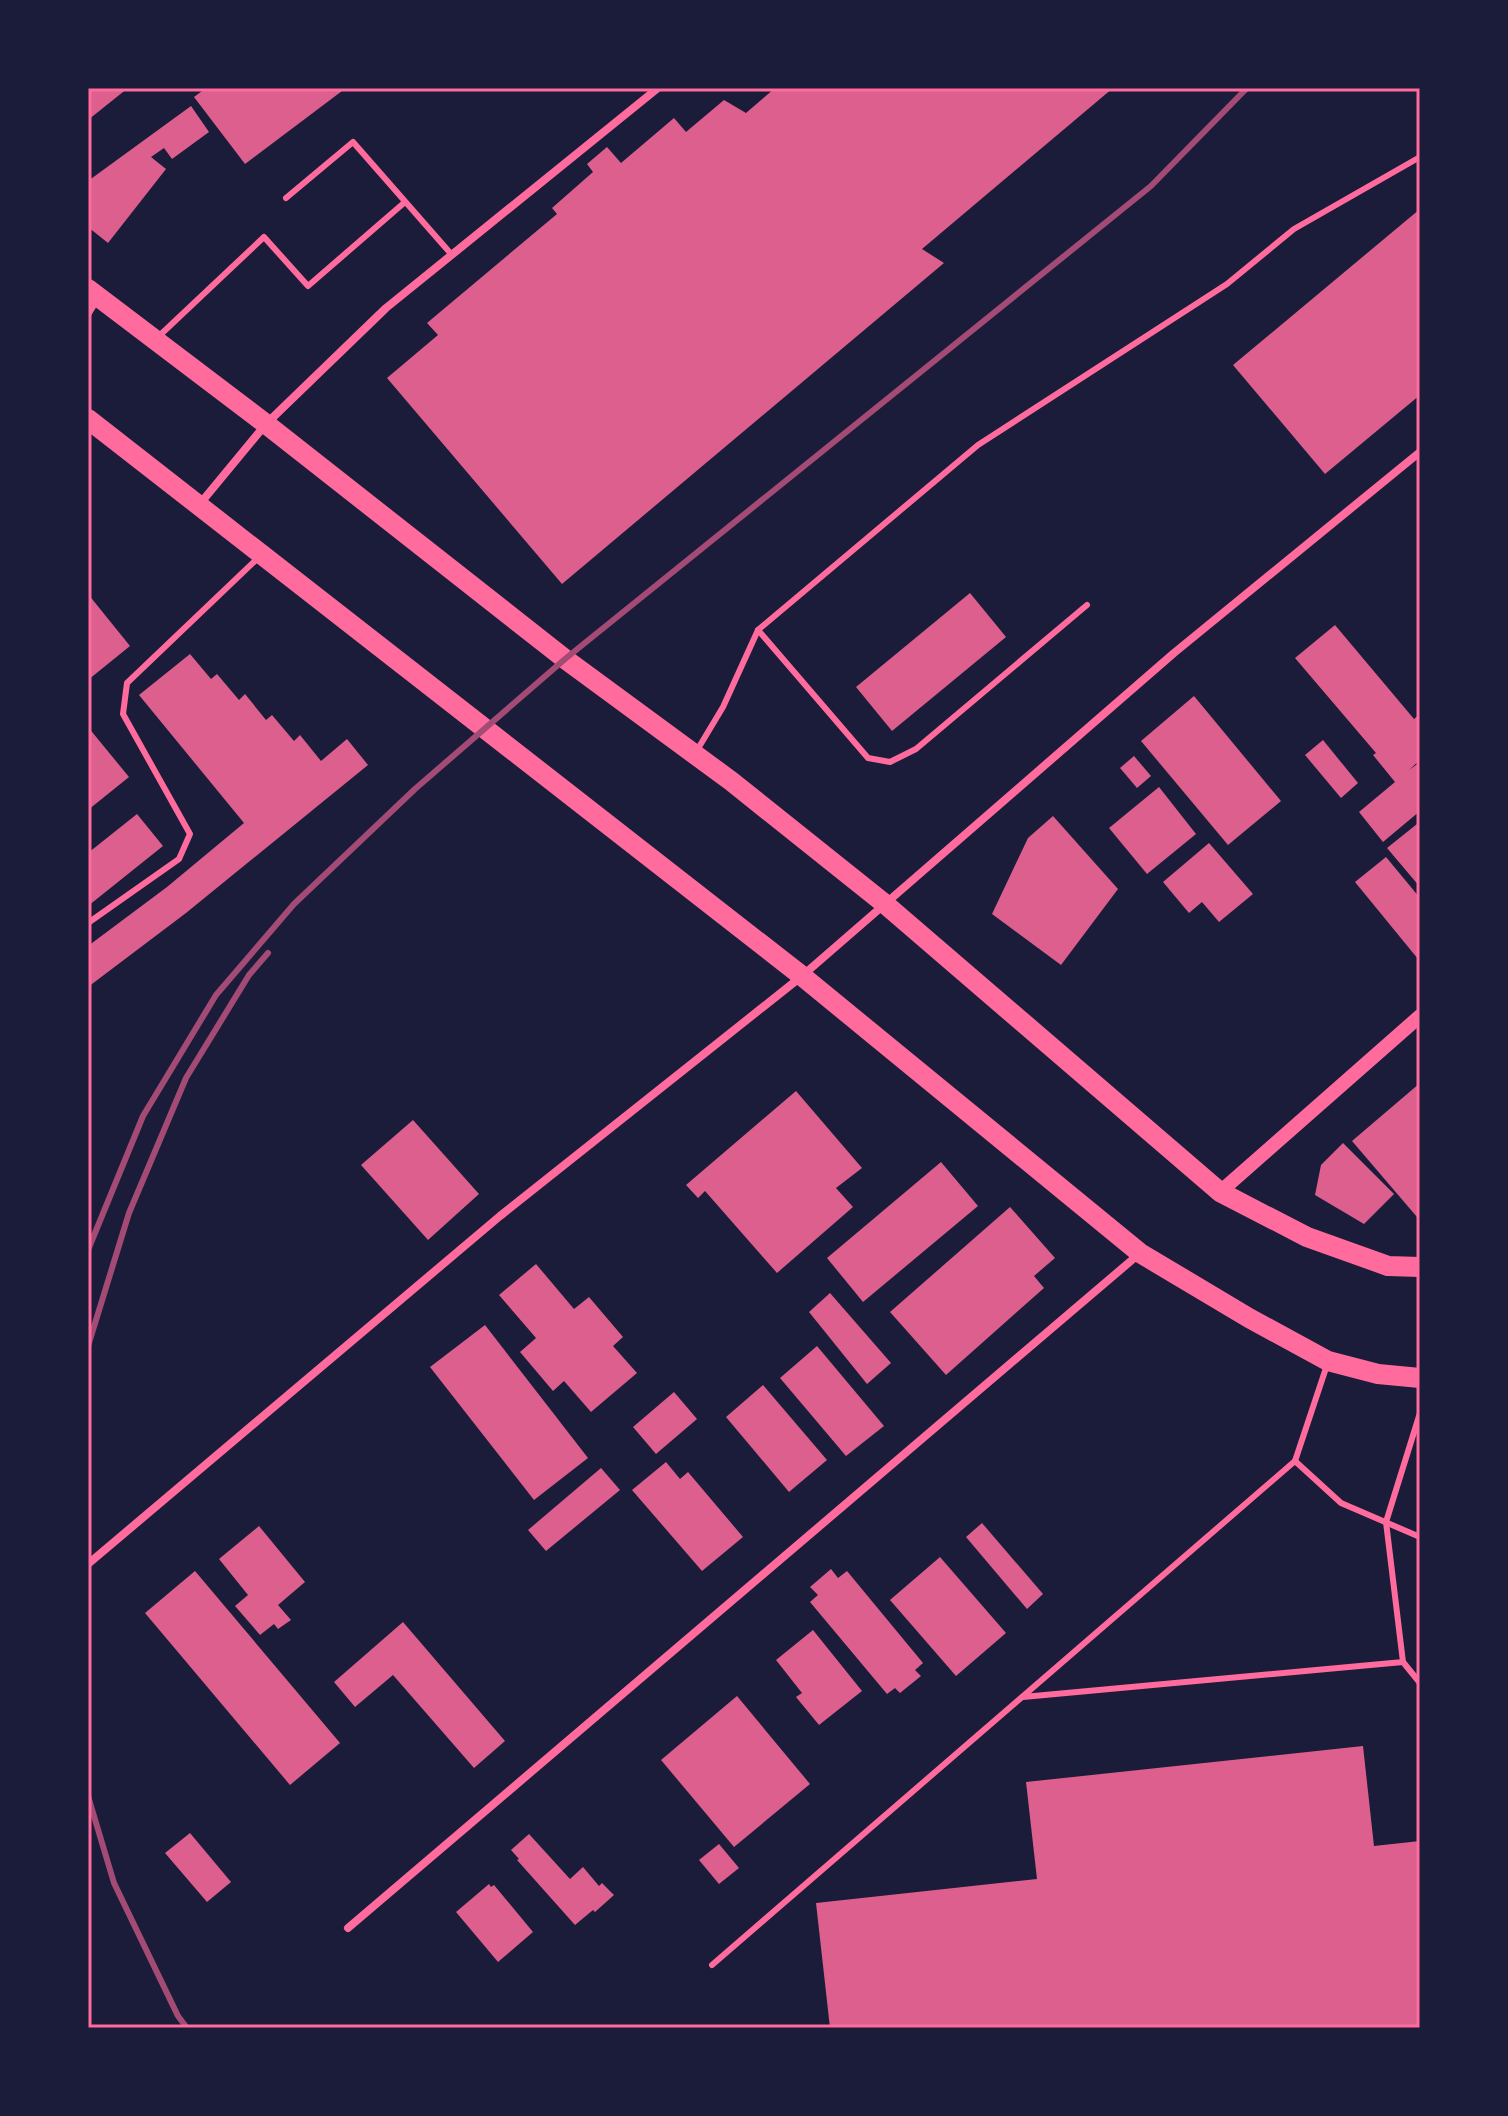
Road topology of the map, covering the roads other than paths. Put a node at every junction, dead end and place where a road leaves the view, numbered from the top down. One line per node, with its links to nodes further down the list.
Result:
1 (658, 88): 5 (street)
2 (1420, 157): 14 (lane)
3 (286, 198): 4 (lane)
4 (405, 202): 5 (lane); 7 (lane)
5 (452, 255): 9 (street)
6 (92, 300): 7 (main road)
7 (155, 340): 9 (main road)
8 (88, 419): 11 (main road)
9 (266, 424): 11 (street); 15 (main road)
10 (1420, 452): 16 (street)
11 (199, 505): 12 (main road)
12 (262, 555): 17 (lane); 18 (main road)
13 (1087, 605): 14 (lane)
14 (758, 630): 15 (lane)
15 (695, 754): 16 (main road)
16 (885, 904): 18 (street); 20 (main road)
17 (88, 923)
18 (802, 976): 21 (main road); 29 (street)
19 (1420, 1016): 20 (street)
20 (1220, 1192): 22 (main road)
21 (1140, 1253): 23 (main road); 33 (street)
22 (1420, 1267)
23 (1328, 1361): 24 (main road); 26 (lane)
24 (1420, 1378)
25 (1420, 1413): 27 (lane)
26 (1295, 1461): 27 (lane); 32 (lane)
27 (1386, 1522): 28 (lane); 30 (lane)
28 (1420, 1537)
29 (88, 1564)
30 (1403, 1662): 31 (lane); 32 (lane)
31 (1420, 1683)
32 (1023, 1697): 34 (lane)
33 (348, 1928)
34 (712, 1965)

